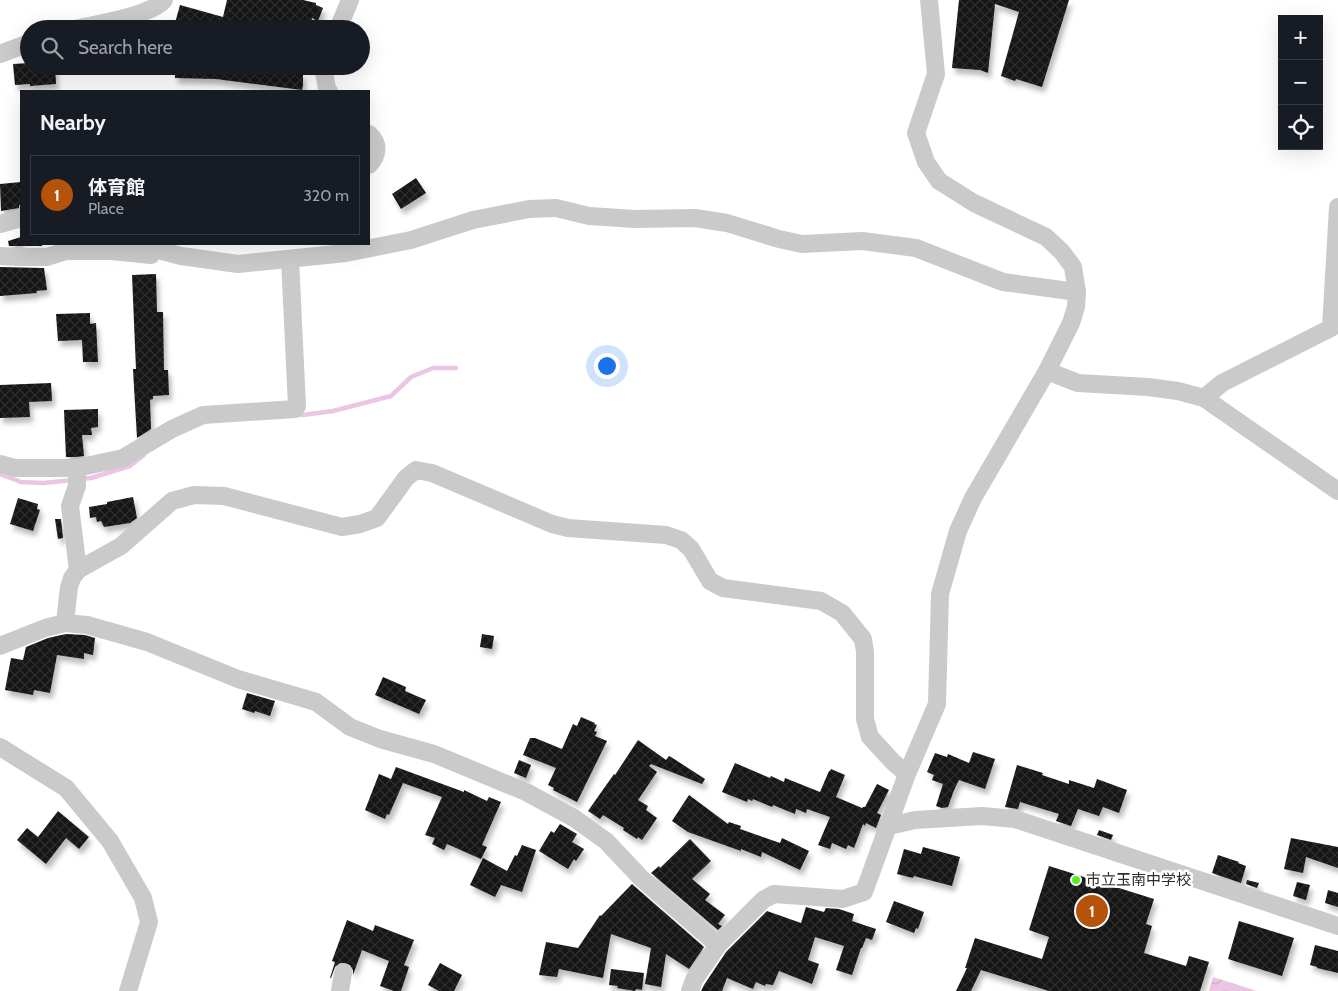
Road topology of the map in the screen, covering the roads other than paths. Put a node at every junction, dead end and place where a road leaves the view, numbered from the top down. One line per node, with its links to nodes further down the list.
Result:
1 (164, 0): 4 (street)
2 (350, 0): 5 (street)
3 (929, 0): 19 (street)
4 (114, 20)
5 (342, 20)
6 (20, 46): 7 (street)
7 (0, 54)
8 (325, 75): 9 (street)
9 (328, 90)
10 (370, 135): 11 (street)
11 (370, 164)
12 (1338, 206): 20 (street)
13 (20, 218): 14 (street)
14 (0, 224)
15 (140, 245): 18 (street)
16 (297, 254): 18 (street); 19 (street); 24 (street)
17 (0, 256): 18 (street)
18 (181, 256)
19 (1076, 292): 21 (street)
20 (1334, 328): 22 (street)
21 (1047, 371): 22 (street); 30 (street)
22 (1204, 398): 25 (street)
23 (0, 464): 24 (street)
24 (77, 476): 26 (street)
25 (1338, 491)
26 (78, 570): 27 (street); 30 (street)
27 (65, 623): 28 (street); 33 (street)
28 (0, 646)
29 (0, 747): 35 (street)
30 (907, 774): 31 (street)
31 (888, 826): 32 (street); 33 (street)
32 (1338, 926)
33 (718, 945): 37 (street)
34 (343, 973): 36 (street)
35 (128, 991)
36 (340, 991)
37 (690, 991)

